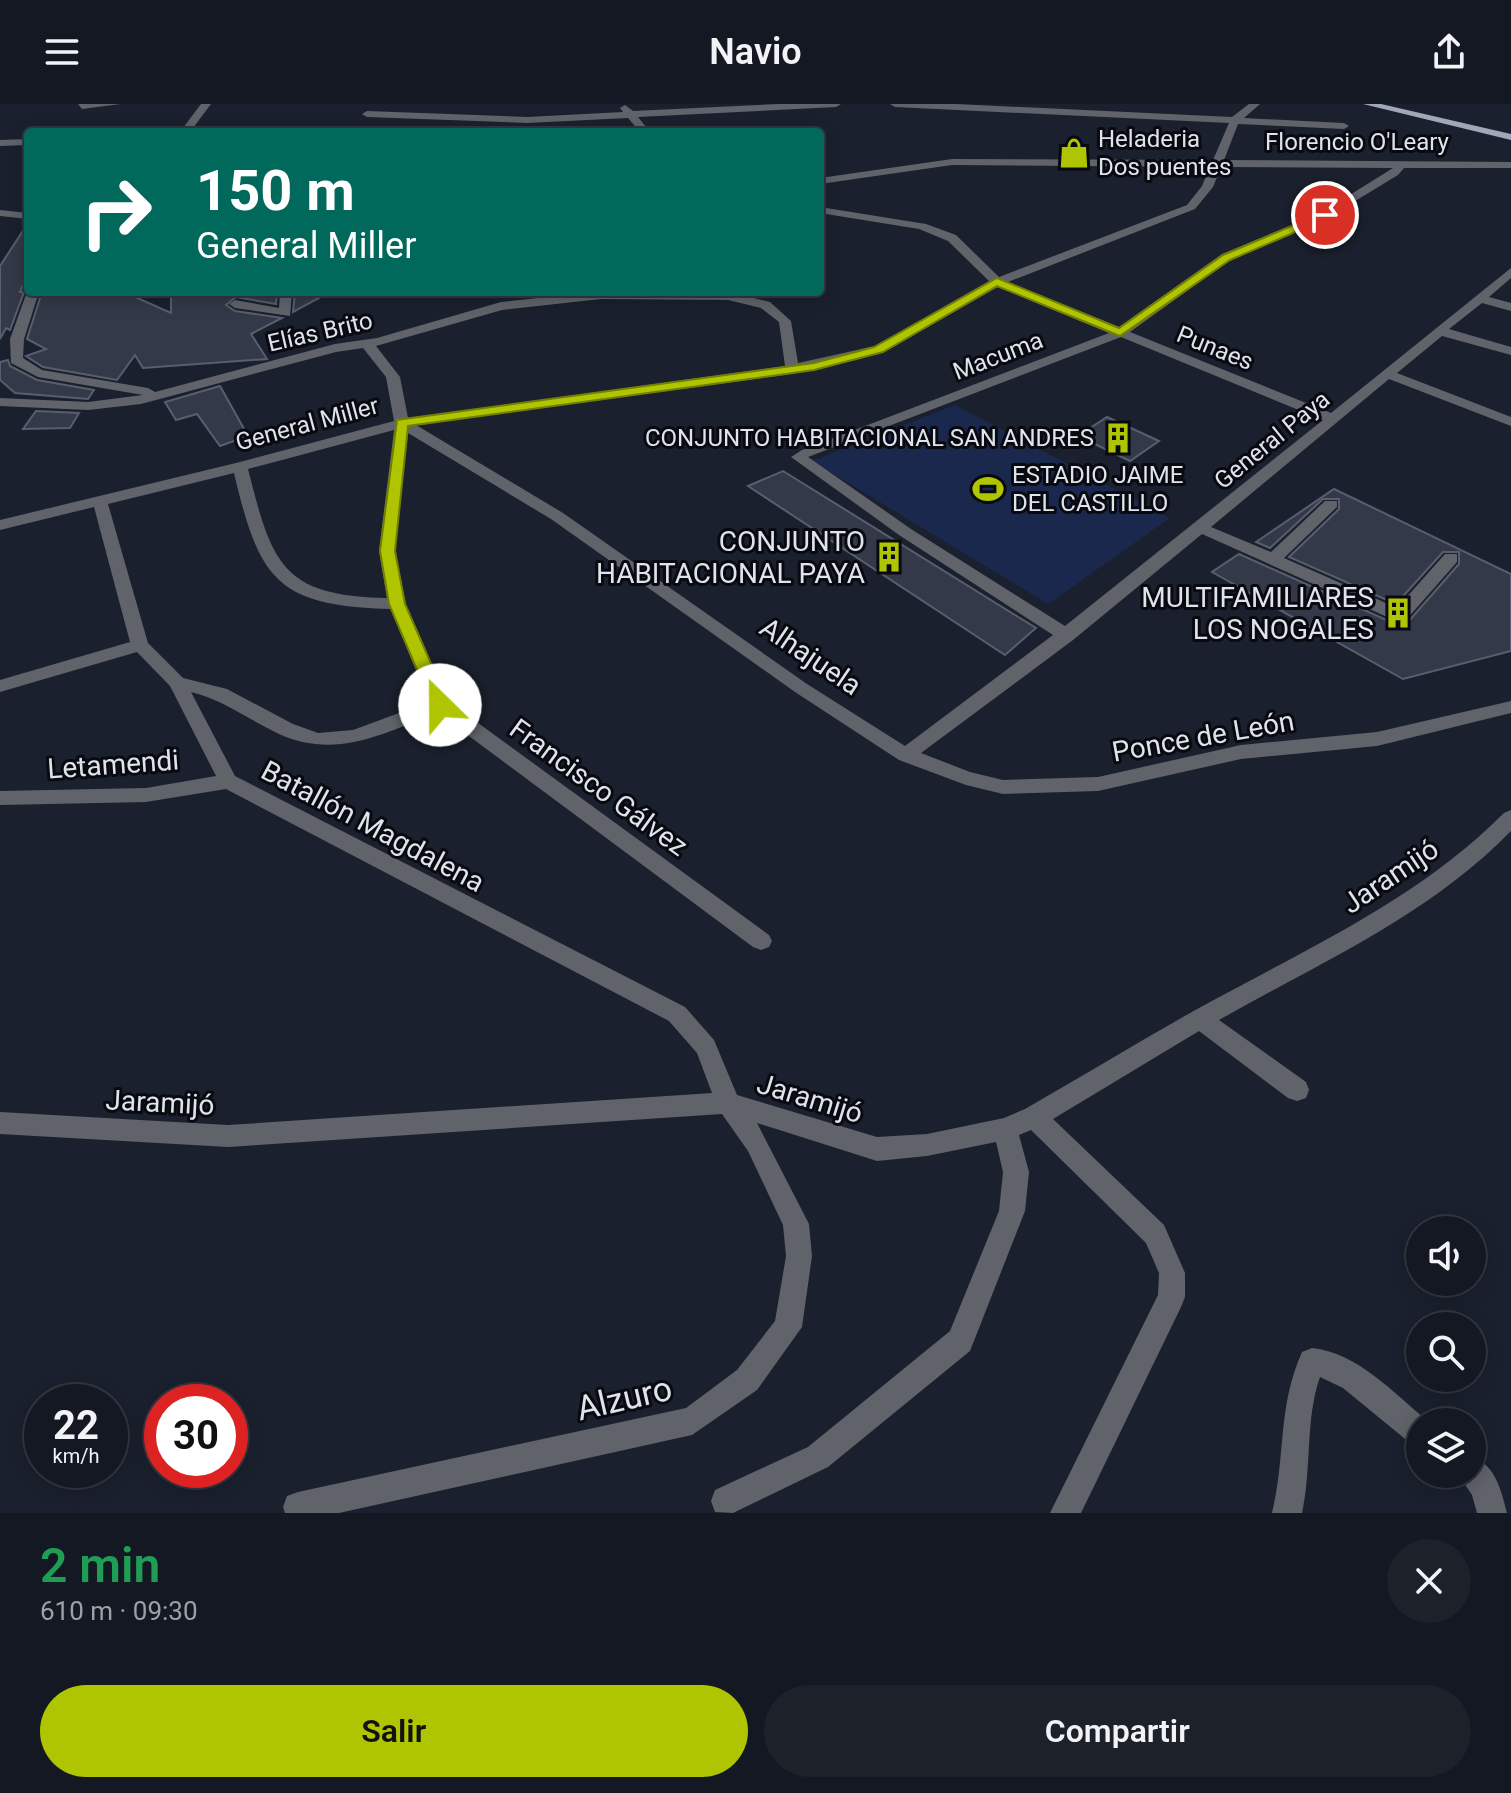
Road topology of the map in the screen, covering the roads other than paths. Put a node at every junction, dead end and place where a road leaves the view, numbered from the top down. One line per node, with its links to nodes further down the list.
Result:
1 (116, 104): 8 (street)
2 (206, 104): 15 (street)
3 (836, 104): 11 (street)
4 (895, 104): 9 (street)
5 (1129, 104): 9 (street)
6 (1255, 104): 13 (street)
7 (1368, 104): 17 (main road)
8 (82, 106)
9 (1070, 106): 13 (street)
10 (1223, 108): 13 (street)
11 (626, 109): 12 (street); 16 (street)
12 (367, 114)
13 (1238, 117): 14 (street); 20 (street, General Miller)
14 (1344, 126)
15 (188, 128)
16 (642, 128)
17 (1508, 137)
18 (24, 142): 19 (street)
19 (0, 143)
20 (1216, 164): 21 (street, Florencio O'Leary); 23 (street, Florencio O'Leary); 28 (street, General Miller)
21 (1401, 164): 22 (street, Florencio O'Leary); 37 (street, Macuma)
22 (1511, 165)
23 (824, 180)
24 (824, 211): 28 (street, Punaes)
25 (0, 213): 26 (street)
26 (24, 216)
27 (1511, 272): 33 (street, General Paya)
28 (997, 282): 37 (street, Punaes); 40 (street, General Miller)
29 (32, 296): 42 (street)
30 (286, 296): 34 (street)
31 (592, 296): 38 (street, Elías Brito)
32 (721, 296): 40 (street, Elías Brito)
33 (1479, 298): 35 (street); 36 (street, General Paya)
34 (235, 304)
35 (1511, 307)
36 (1440, 331): 39 (street); 41 (street, General Paya)
37 (1120, 333): 44 (street, Punaes); 55 (street, Macuma)
38 (367, 344): 42 (street, Elías Brito); 46 (street)
39 (1511, 351)
40 (792, 370): 46 (street, General Miller)
41 (1390, 375): 44 (street, General Paya); 45 (street)
42 (159, 395): 43 (street, Elías Brito)
43 (0, 402)
44 (1335, 420): 51 (street, General Paya)
45 (1511, 422)
46 (402, 423): 47 (street, General Miller); 54 (street); 61 (street, Alhajuela)
47 (240, 467): 48 (street, General Miller); 54 (street)
48 (100, 502): 50 (street, General Miller); 56 (street, Batallón Magdalena)
49 (1331, 504): 53 (street)
50 (0, 525)
51 (1201, 528): 53 (street); 55 (street, General Paya)
52 (1451, 558): 53 (street)
53 (1273, 559)
54 (397, 604): 59 (street)
55 (1067, 636): 61 (street, General Paya)
56 (140, 645): 57 (street, Batallón Magdalena); 58 (street)
57 (177, 683): 59 (street); 62 (street, Batallón Magdalena)
58 (0, 686)
59 (440, 705): 65 (street, Francisco Gálvez)
60 (1511, 707): 61 (street, Ponce de León)
61 (906, 755)
62 (228, 781): 63 (street, Letamendi); 68 (street, Batallón Magdalena)
63 (0, 798)
64 (1511, 818): 66 (street, Jaramijó)
65 (761, 941)
66 (1202, 1020): 67 (street); 69 (street, Jaramijó)
67 (1297, 1090)
68 (728, 1103): 70 (street, Jaramijó); 71 (street, Jaramijó); 75 (street, Alzuro)
69 (1034, 1117): 71 (street, Jaramijó); 76 (street)
70 (0, 1123)
71 (1005, 1129): 74 (street)
72 (1406, 1422): 77 (street)
73 (1485, 1488): 78 (street)
74 (726, 1501)
75 (298, 1507)
76 (1065, 1513)
77 (1287, 1513)
78 (1492, 1513)

